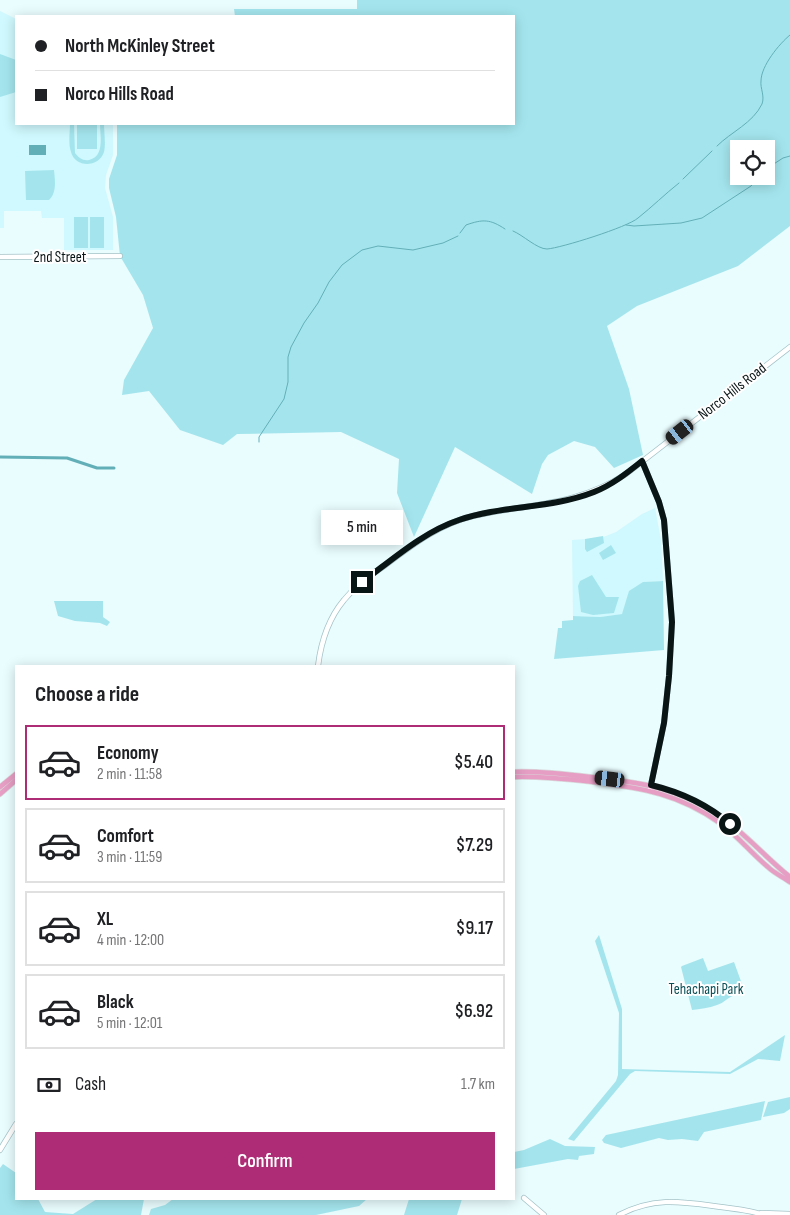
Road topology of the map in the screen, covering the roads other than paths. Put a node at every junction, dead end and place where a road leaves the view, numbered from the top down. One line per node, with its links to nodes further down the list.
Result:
1 (120, 256): 2 (street, 2nd Street)
2 (0, 257)
3 (790, 347): 4 (street, Norco Hills Road)
4 (642, 461): 5 (street, Norco Hills Road); 15 (street)
5 (318, 665)
6 (531, 772): 8 (main road); 10 (main road); 11 (main road)
7 (15, 775): 14 (main road)
8 (515, 775)
9 (515, 775): 11 (main road)
10 (577, 775): 13 (main road); 15 (main road)
11 (554, 778): 13 (main road)
12 (15, 781): 16 (main road)
13 (589, 782): 15 (main road)
14 (0, 787)
15 (651, 788): 17 (main road); 18 (main road)
16 (0, 794)
17 (790, 877)
18 (790, 882)
19 (15, 1126): 20 (street)
20 (0, 1150)
21 (524, 1198): 24 (street)
22 (762, 1214): 23 (street); 25 (street)
23 (790, 1214)
24 (544, 1215)
25 (619, 1215)

